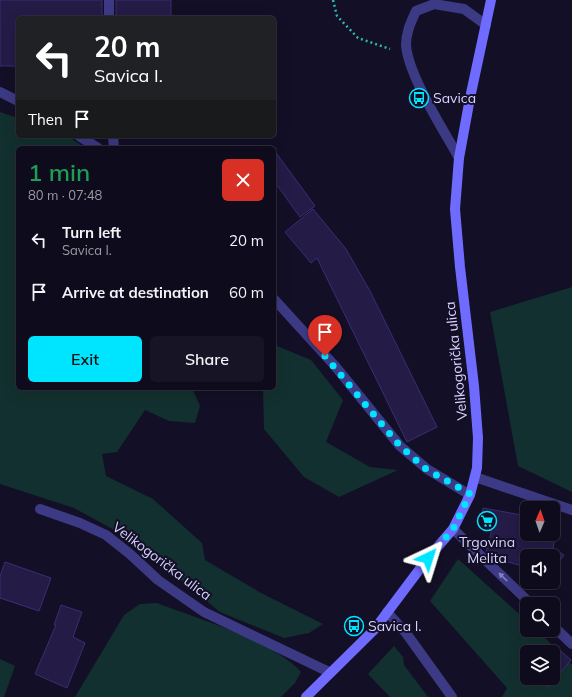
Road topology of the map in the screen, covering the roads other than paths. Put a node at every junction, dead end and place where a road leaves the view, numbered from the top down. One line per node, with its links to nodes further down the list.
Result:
1 (110, 0): 4 (street)
2 (491, 0): 5 (street, Velikogorička ulica)
3 (435, 2): 5 (street); 10 (street)
4 (110, 16)
5 (486, 25): 10 (street, Velikogorička ulica)
6 (0, 92): 7 (street)
7 (16, 100)
8 (82, 138): 9 (street)
9 (95, 146)
10 (459, 158): 12 (street, Velikogorička ulica)
11 (276, 302): 13 (street)
12 (475, 478): 13 (street, Velikogorička ulica); 15 (street)
13 (470, 494): 16 (street, Velikogorička ulica)
14 (40, 509): 21 (street, Velikogorička ulica)
15 (572, 510)
16 (453, 529): 17 (street, one-way to 16); 18 (street, Velikogorička ulica)
17 (524, 597)
18 (387, 612): 21 (street, Velikogorička ulica); 23 (street)
19 (560, 633): 20 (street)
20 (572, 644)
21 (329, 672): 22 (street, Velikogorička ulica)
22 (306, 697)
23 (452, 697)

